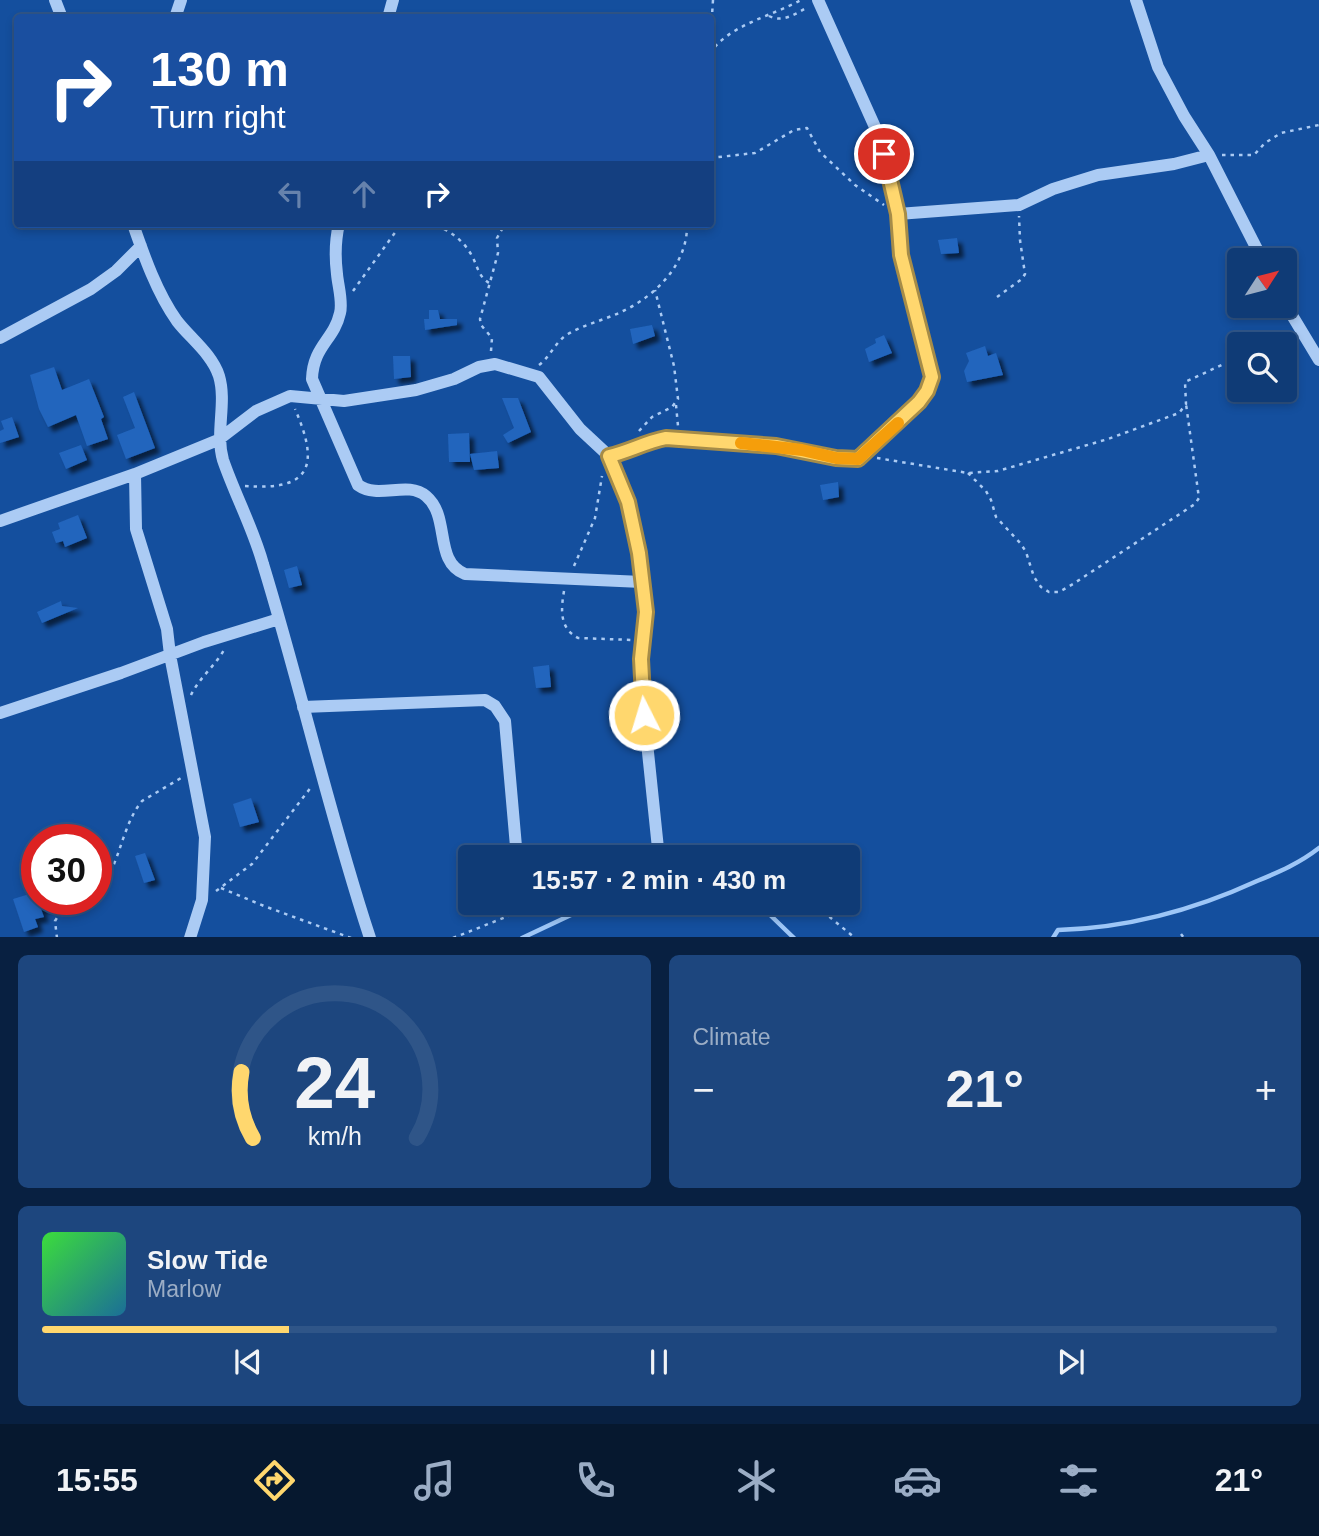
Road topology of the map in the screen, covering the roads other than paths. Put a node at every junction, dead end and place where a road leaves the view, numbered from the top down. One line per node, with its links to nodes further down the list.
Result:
1 (818, 0): 4 (street)
2 (1136, 0): 3 (street)
3 (1209, 155): 4 (street); 8 (street)
4 (898, 214): 14 (street)
5 (134, 228): 7 (street)
6 (339, 228): 12 (street)
7 (141, 246): 10 (street); 13 (street)
8 (1256, 248)
9 (1292, 318): 11 (street)
10 (0, 338)
11 (1319, 360)
12 (324, 400): 13 (street); 14 (street); 17 (street)
13 (218, 440): 15 (street); 18 (street)
14 (606, 454): 17 (street)
15 (135, 474): 16 (street); 19 (street)
16 (0, 521)
17 (642, 582): 23 (street)
18 (279, 619): 19 (street); 20 (street)
19 (170, 655): 21 (street); 24 (street)
20 (303, 708): 22 (street); 25 (street)
21 (0, 713)
22 (515, 845)
23 (658, 845)
24 (190, 937)
25 (370, 937)

